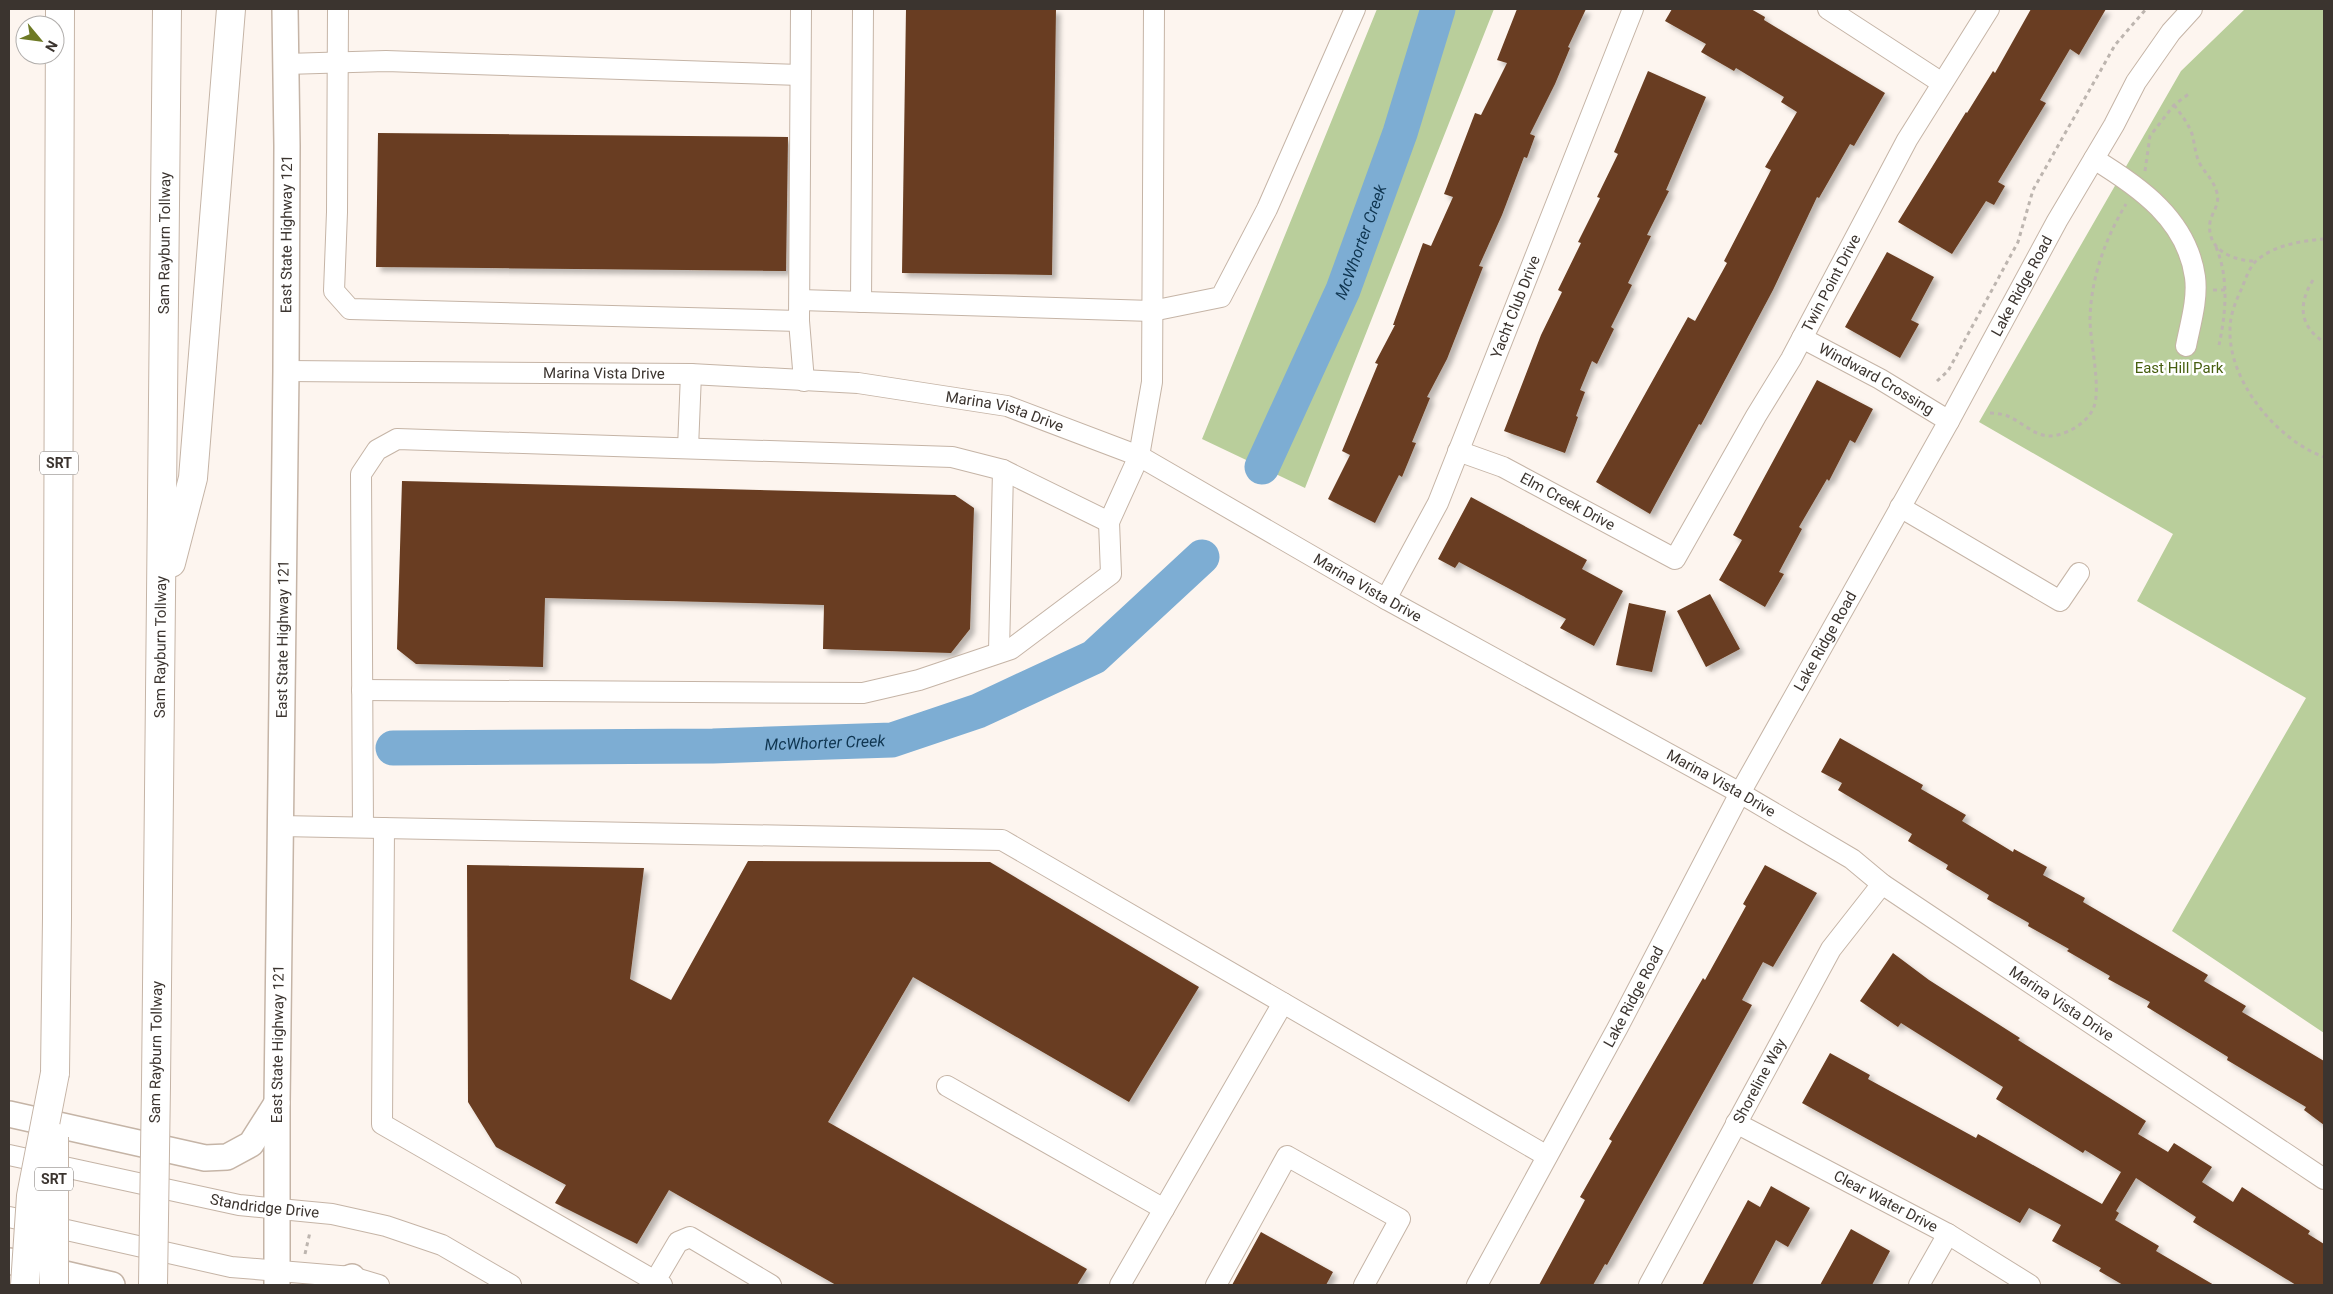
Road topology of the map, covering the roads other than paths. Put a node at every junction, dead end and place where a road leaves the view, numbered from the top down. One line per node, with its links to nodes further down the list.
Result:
1 (60, 9): 47 (highway, SRT)
2 (167, 9): 38 (highway, Sam Rayburn Tollway)
3 (231, 9): 38 (highway)
4 (284, 9): 15 (main road, East State Highway 121)
5 (338, 9): 14 (street)
6 (801, 9): 16 (street)
7 (863, 9): 20 (street)
8 (1154, 9): 21 (street)
9 (1356, 9): 21 (street)
10 (1633, 9): 30 (street, Yacht Club Drive)
11 (1828, 9): 17 (street)
12 (1989, 9): 17 (street, Twin Point Drive)
13 (2192, 9): 18 (street, Lake Ridge Road)
14 (337, 62): 15 (street); 16 (street); 22 (street)
15 (286, 64): 25 (main road, East State Highway 121)
16 (800, 75): 19 (street)
17 (1942, 82): 23 (street, Twin Point Drive)
18 (2094, 159): 24 (street); 28 (street, Lake Ridge Road)
19 (800, 300): 20 (street); 22 (street)
20 (861, 302): 21 (street)
21 (1152, 311): 31 (street)
22 (799, 321): 27 (street)
23 (1802, 338): 28 (street, Windward Crossing); 35 (street, Twin Point Drive)
24 (2186, 346)
25 (286, 371): 26 (street, Marina Vista Drive); 42 (main road, East State Highway 121)
26 (691, 374): 27 (street, Marina Vista Drive); 29 (street)
27 (804, 381): 31 (street, Marina Vista Drive)
28 (1949, 421): 33 (street, Lake Ridge Road)
29 (688, 448): 32 (street); 40 (street)
30 (1458, 451): 35 (street, Elm Creek Drive); 37 (street, Yacht Club Drive)
31 (1139, 456): 34 (street); 37 (street, Marina Vista Drive)
32 (1004, 470): 34 (street); 39 (street)
33 (1900, 507): 36 (street); 41 (street, Lake Ridge Road)
34 (1110, 522): 39 (street)
35 (1674, 560)
36 (2079, 573)
37 (1386, 599): 41 (street, Marina Vista Drive)
38 (161, 604): 55 (highway, Sam Rayburn Tollway, bridge)
39 (999, 652): 40 (street)
40 (362, 690): 43 (street)
41 (1740, 793): 45 (street, Marina Vista Drive); 53 (street, Lake Ridge Road)
42 (280, 826): 43 (street); 49 (main road, East State Highway 121)
43 (363, 827): 44 (street)
44 (384, 828): 46 (street); 63 (street)
45 (1882, 884): 51 (street, Shoreline Way); 54 (street, Marina Vista Drive)
46 (1283, 1003): 53 (street); 57 (street)
47 (55, 1073): 64 (highway, bridge); 65 (highway, SRT, bridge)
48 (947, 1086): 57 (street)
49 (277, 1103): 50 (main road); 56 (main road, East State Highway 121)
50 (9, 1114)
51 (1736, 1122): 59 (street, Clear Water Drive); 76 (street, Shoreline Way)
52 (9, 1155): 56 (street, Standridge Drive)
53 (1547, 1156): 75 (street, Lake Ridge Road)
54 (2324, 1179)
55 (155, 1208): 67 (highway, Sam Rayburn Tollway, bridge); 68 (highway, bridge)
56 (278, 1209): 61 (main road, East State Highway 121); 70 (street, Standridge Drive)
57 (1164, 1210): 72 (street)
58 (9, 1217): 61 (street)
59 (1948, 1234): 77 (street); 78 (street, Clear Water Drive)
60 (9, 1261): 66 (main road)
61 (278, 1278): 62 (street)
62 (342, 1281): 69 (street)
63 (658, 1283): 71 (street)
64 (25, 1285)
65 (54, 1285)
66 (112, 1285)
67 (153, 1285)
68 (165, 1285)
69 (379, 1285)
70 (511, 1285)
71 (771, 1285)
72 (1120, 1285)
73 (1216, 1285): 74 (street)
74 (1364, 1285)
75 (1477, 1285)
76 (1649, 1285)
77 (1919, 1285)
78 (2030, 1285)

